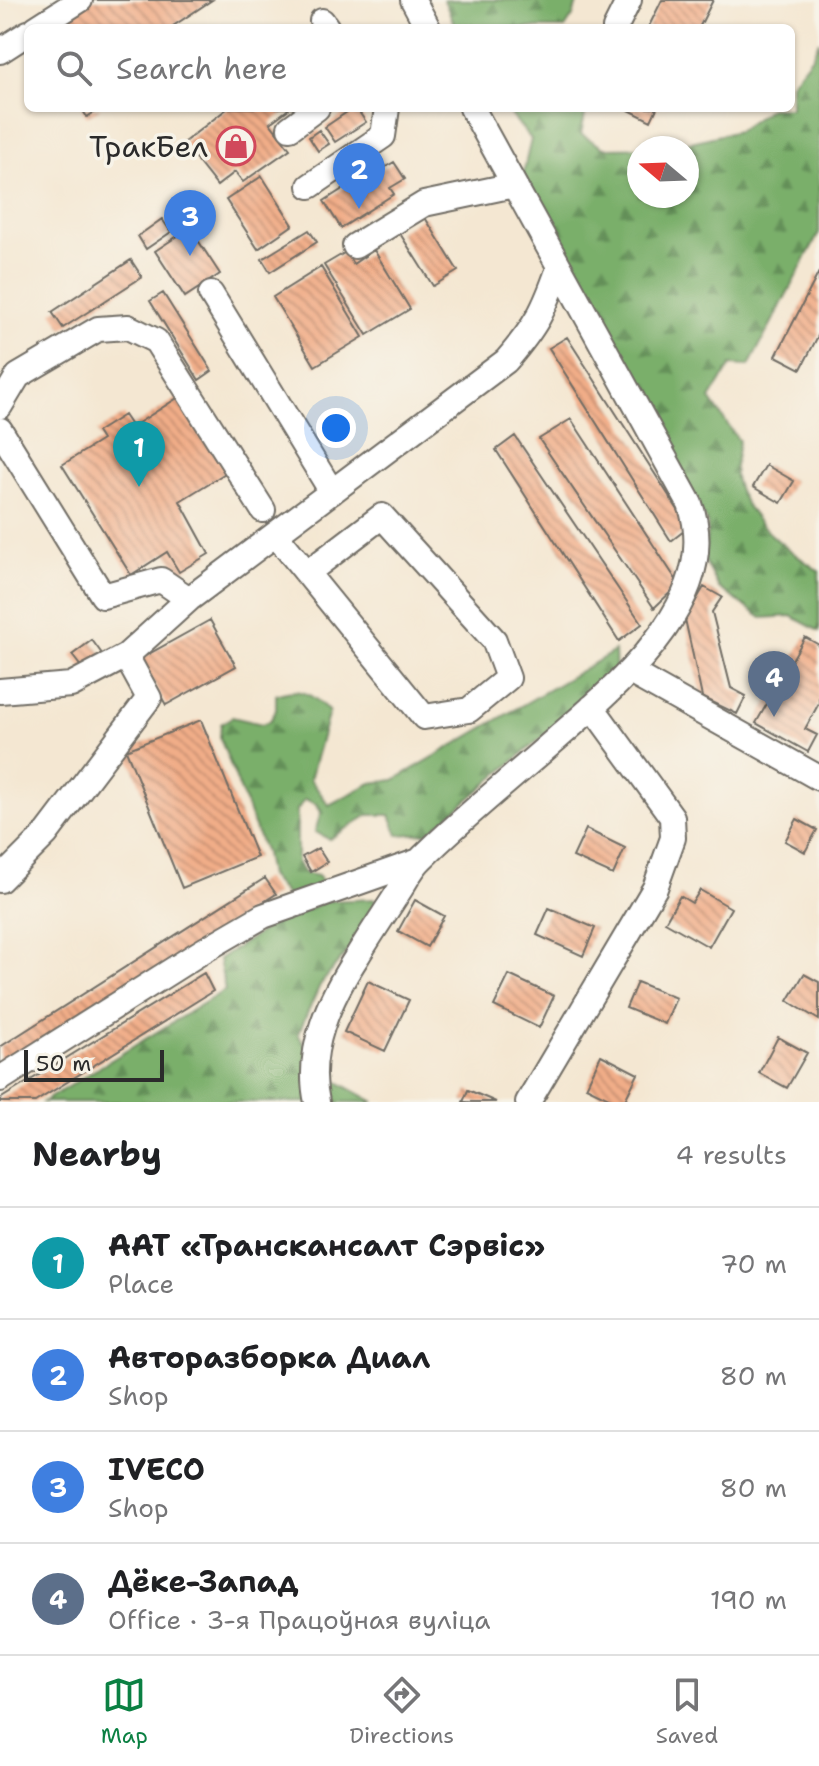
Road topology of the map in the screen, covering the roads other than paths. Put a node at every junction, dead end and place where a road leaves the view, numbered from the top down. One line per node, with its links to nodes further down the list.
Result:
1 (80, 0): 4 (street)
2 (629, 0): 7 (street)
3 (413, 1): 5 (street); 6 (street)
4 (42, 24)
5 (405, 24)
6 (426, 24)
7 (617, 24)
8 (24, 36): 9 (street)
9 (0, 51)
10 (312, 112): 13 (street)
11 (386, 112): 15 (street)
12 (474, 112): 14 (street)
13 (290, 128)
14 (514, 185): 16 (street); 17 (street)
15 (310, 186)
16 (355, 246)
17 (559, 268): 21 (street); 27 (street)
18 (211, 294): 21 (street)
19 (0, 406): 22 (street)
20 (0, 430): 25 (street)
21 (332, 492): 23 (street)
22 (263, 510)
23 (276, 535): 24 (street); 25 (street)
24 (307, 573): 24 (street)
25 (189, 599): 26 (street)
26 (126, 656): 28 (street); 32 (street)
27 (630, 672): 29 (street); 30 (street)
28 (0, 691)
29 (592, 707): 31 (street); 35 (street)
30 (819, 778)
31 (419, 861): 33 (street); 34 (street)
32 (0, 880)
33 (0, 1079)
34 (317, 1102)
35 (528, 1102)

